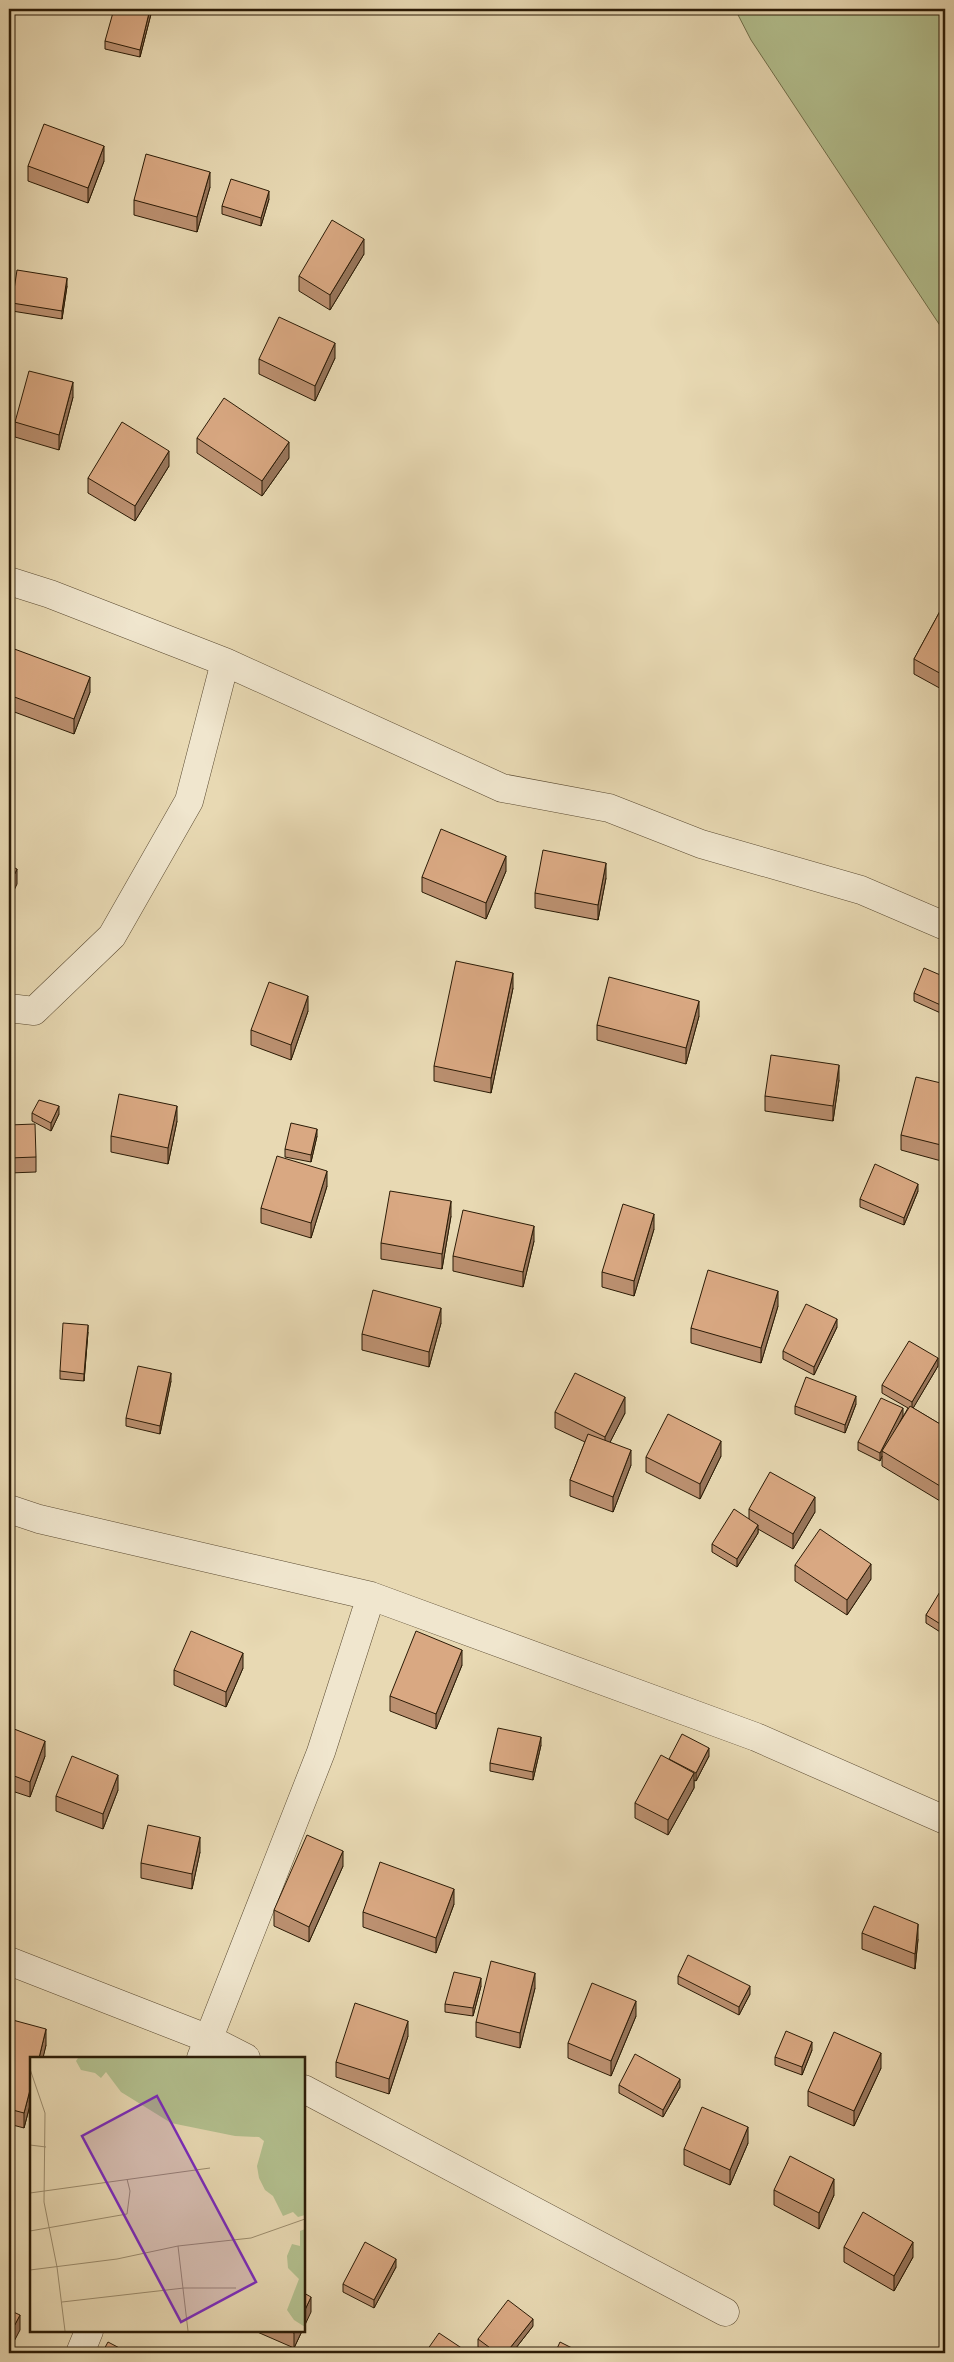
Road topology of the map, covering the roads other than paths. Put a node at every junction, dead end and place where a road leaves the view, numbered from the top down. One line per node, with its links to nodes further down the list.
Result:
1 (9, 581): 2 (street)
2 (225, 662): 3 (street); 4 (street)
3 (945, 926)
4 (9, 1008)
5 (9, 1509): 6 (street)
6 (372, 1596): 7 (street); 9 (street)
7 (945, 1820)
8 (9, 1961): 9 (street)
9 (205, 2048): 10 (street)
10 (242, 2057)
11 (305, 2090): 12 (street)
12 (725, 2312)
13 (89, 2332): 14 (street)
14 (80, 2353)

